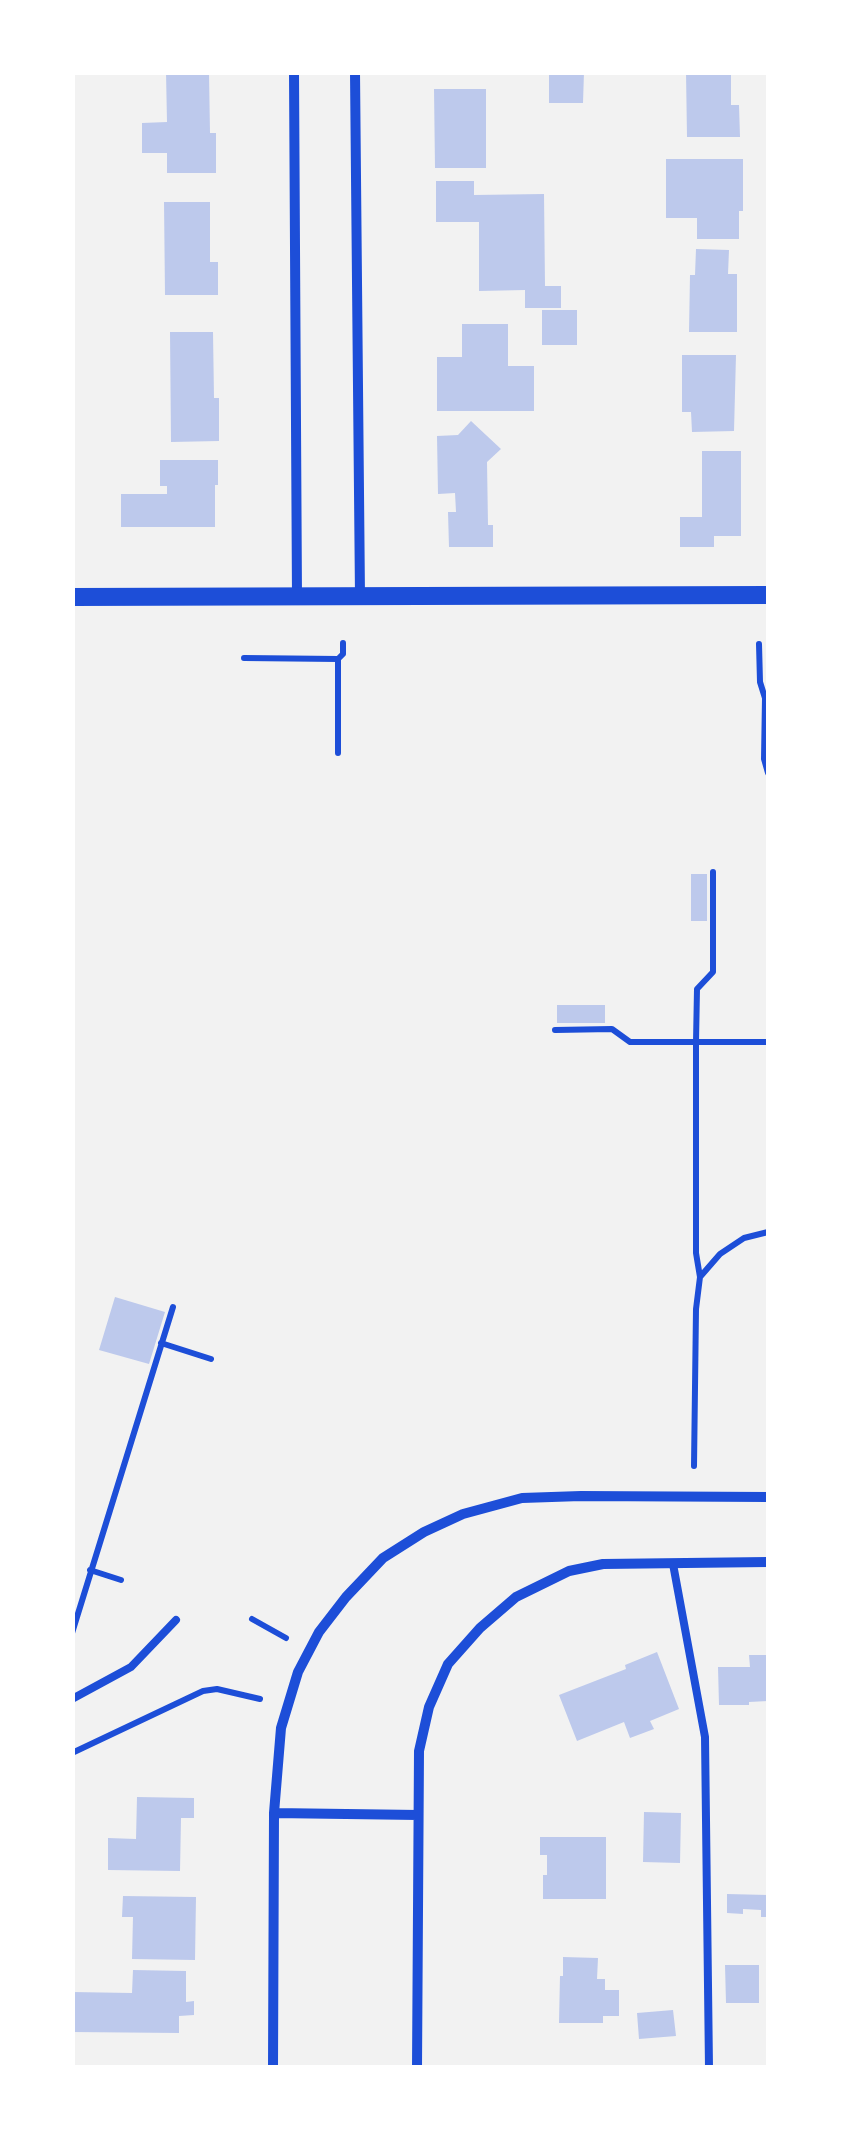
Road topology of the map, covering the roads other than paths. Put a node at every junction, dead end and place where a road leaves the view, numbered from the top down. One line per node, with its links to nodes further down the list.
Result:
1 (294, 72): 5 (street)
2 (355, 72): 6 (street)
3 (768, 595): 6 (street)
4 (72, 598): 5 (street)
5 (297, 598): 6 (street)
6 (360, 598)
7 (768, 1497): 12 (street)
8 (768, 1562): 9 (street)
9 (674, 1564): 13 (street); 16 (lane)
10 (176, 1620): 11 (lane)
11 (72, 1699)
12 (274, 1813): 13 (street); 14 (street)
13 (418, 1815): 15 (street)
14 (273, 2068)
15 (417, 2068)
16 (709, 2068)

